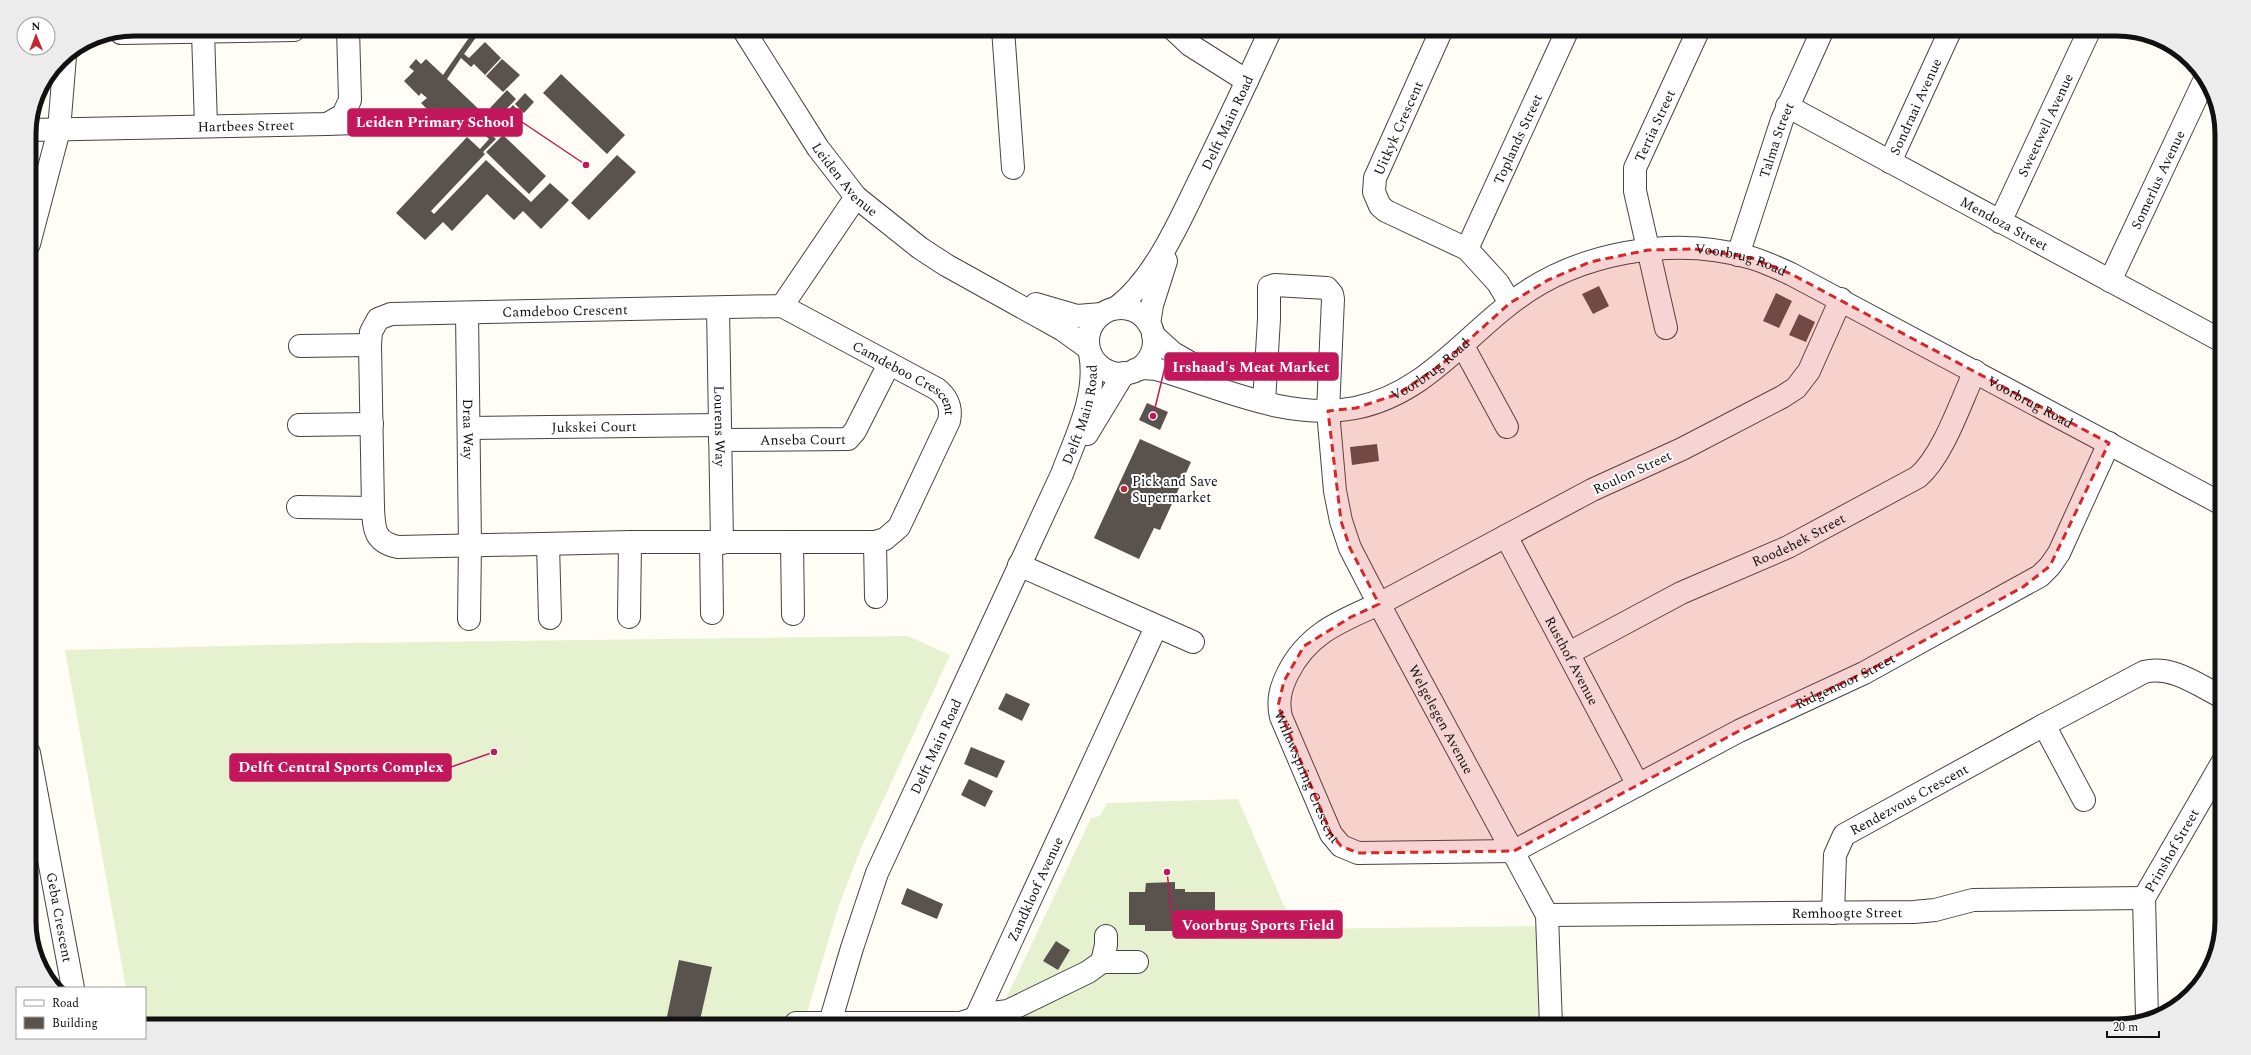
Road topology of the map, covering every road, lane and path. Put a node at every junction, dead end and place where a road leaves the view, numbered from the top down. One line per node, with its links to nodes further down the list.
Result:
1 (203, 36): 19 (street)
2 (348, 36): 18 (street)
3 (747, 36): 24 (street, Leiden Avenue)
4 (1004, 36): 23 (street)
5 (1180, 36): 14 (street)
6 (1268, 36): 14 (street, Delft Main Road)
7 (1439, 36): 28 (street, Uitkyk Crescent)
8 (1565, 36): 28 (street, Toplands Street)
9 (1696, 36): 29 (street, Tertia Street)
10 (1820, 36): 16 (street, Talma Street)
11 (1948, 36): 22 (street, Sondraai Avenue)
12 (2087, 36): 27 (street, Sweetwell Avenue)
13 (64, 66): 21 (street)
14 (1247, 81): 25 (street, Delft Main Road)
15 (2202, 85): 31 (street, Somerlus Avenue)
16 (1787, 106): 22 (street, Mendoza Street); 30 (street, Talma Street)
17 (384, 122): 18 (street, Hartbees Street)
18 (327, 124): 19 (street, Hartbees Street)
19 (206, 126): 21 (street, Hartbees Street)
20 (36, 130): 21 (street, Hartbees Street)
21 (59, 130): 26 (street)
22 (1890, 162): 27 (street, Mendoza Street)
23 (1013, 168)
24 (856, 197): 32 (street, Leiden Avenue); 35 (street)
25 (1182, 216): 37 (street, Delft Main Road); 40 (street, Delft Main Road)
26 (36, 217)
27 (2000, 222): 31 (street, Mendoza Street)
28 (1467, 249): 34 (street, Uitkyk Crescent)
29 (1648, 250): 30 (street, Voorbrug Road); 34 (street, Voorbrug Road); 39 (street, Tertia Street)
30 (1738, 255): 33 (street, Voorbrug Road)
31 (2110, 281): 41 (street, Mendoza Street)
32 (989, 287): 37 (street, Leiden Avenue); 45 (street, Leiden Avenue)
33 (1842, 300): 47 (street, Voorbrug Road); 61 (street, Roulon Street)
34 (1510, 303): 44 (street, Voorbrug Road)
35 (782, 306): 36 (street, Camdeboo Crescent); 46 (street, Camdeboo Crescent)
36 (718, 308): 38 (street, Camdeboo Crescent); 55 (street, Lourens Way)
37 (1109, 311): 40 (street); 45 (street)
38 (467, 313): 42 (street, Camdeboo Crescent); 54 (street, Draa Way)
39 (1666, 328)
40 (1151, 330): 48 (street); 49 (street, Voorbrug Road)
41 (2215, 337)
42 (370, 345): 43 (street); 51 (street, Camdeboo Crescent)
43 (300, 346)
44 (1463, 346): 50 (street, Voorbrug Road); 53 (street)
45 (1089, 351): 48 (street); 57 (street, Delft Main Road)
46 (889, 364): 55 (street, Anseba Court); 64 (street, Camdeboo Crescent)
47 (1975, 371): 56 (street, Voorbrug Road); 78 (street, Roodehek Street)
48 (1130, 372): 49 (street, Voorbrug Road); 57 (street, Delft Main Road)
49 (1257, 400): 50 (street, Voorbrug Road); 50 (street, Welgelegen Avenue)
50 (1328, 411): 70 (street, Welgelegen Avenue)
51 (372, 424): 52 (street); 60 (street, Camdeboo Crescent)
52 (299, 425)
53 (1507, 427)
54 (469, 428): 55 (street, Jukskei Court); 67 (street, Draa Way)
55 (720, 433): 65 (street, Lourens Way)
56 (2109, 444): 58 (street, Voorbrug Road); 82 (street, Ridgemoor Street)
57 (1062, 474): 68 (street, Delft Main Road)
58 (2215, 500)
59 (298, 507): 60 (street)
60 (373, 508): 67 (street, Camdeboo Crescent)
61 (1506, 536): 70 (street, Roulon Street); 78 (street, Rusthof Avenue)
62 (630, 542): 65 (street, Camdeboo Crescent); 66 (street, Camdeboo Crescent); 73 (street)
63 (792, 542): 64 (street, Camdeboo Crescent); 65 (street, Camdeboo Crescent); 72 (street)
64 (875, 542): 69 (street)
65 (717, 543): 71 (street)
66 (548, 544): 67 (street, Camdeboo Crescent); 74 (street)
67 (470, 545): 75 (street)
68 (1019, 565): 76 (street); 95 (street, Delft Main Road)
69 (876, 597)
70 (1379, 604): 85 (street, Welgelegen Avenue); 85 (street, Willowspring Crescent)
71 (712, 613)
72 (793, 614)
73 (629, 617)
74 (550, 618)
75 (469, 619)
76 (1156, 627): 77 (street); 94 (street, Zandkloof Avenue)
77 (1193, 642)
78 (1568, 653): 82 (street, Rusthof Avenue)
79 (2215, 694): 80 (street, Rendezvous Crescent)
80 (2044, 725): 84 (street); 87 (street, Rendezvous Crescent)
81 (2215, 775): 86 (street, Prinshof Street)
82 (1638, 785): 85 (street, Ridgemoor Street)
83 (36, 790): 92 (street, Geba Crescent)
84 (2084, 800)
85 (1514, 851): 88 (street, Welgelegen Avenue)
86 (2144, 898): 87 (street, Remhoogte Street); 93 (street, Prinshof Street)
87 (1833, 913): 88 (street, Remhoogte Street)
88 (1548, 915): 97 (street, Welgelegen Avenue)
89 (1106, 936): 90 (street)
90 (1102, 962): 91 (street); 94 (street)
91 (1137, 962)
92 (73, 987)
93 (2147, 1014)
94 (977, 1015): 96 (street)
95 (831, 1019)
96 (973, 1019)
97 (1551, 1019)

